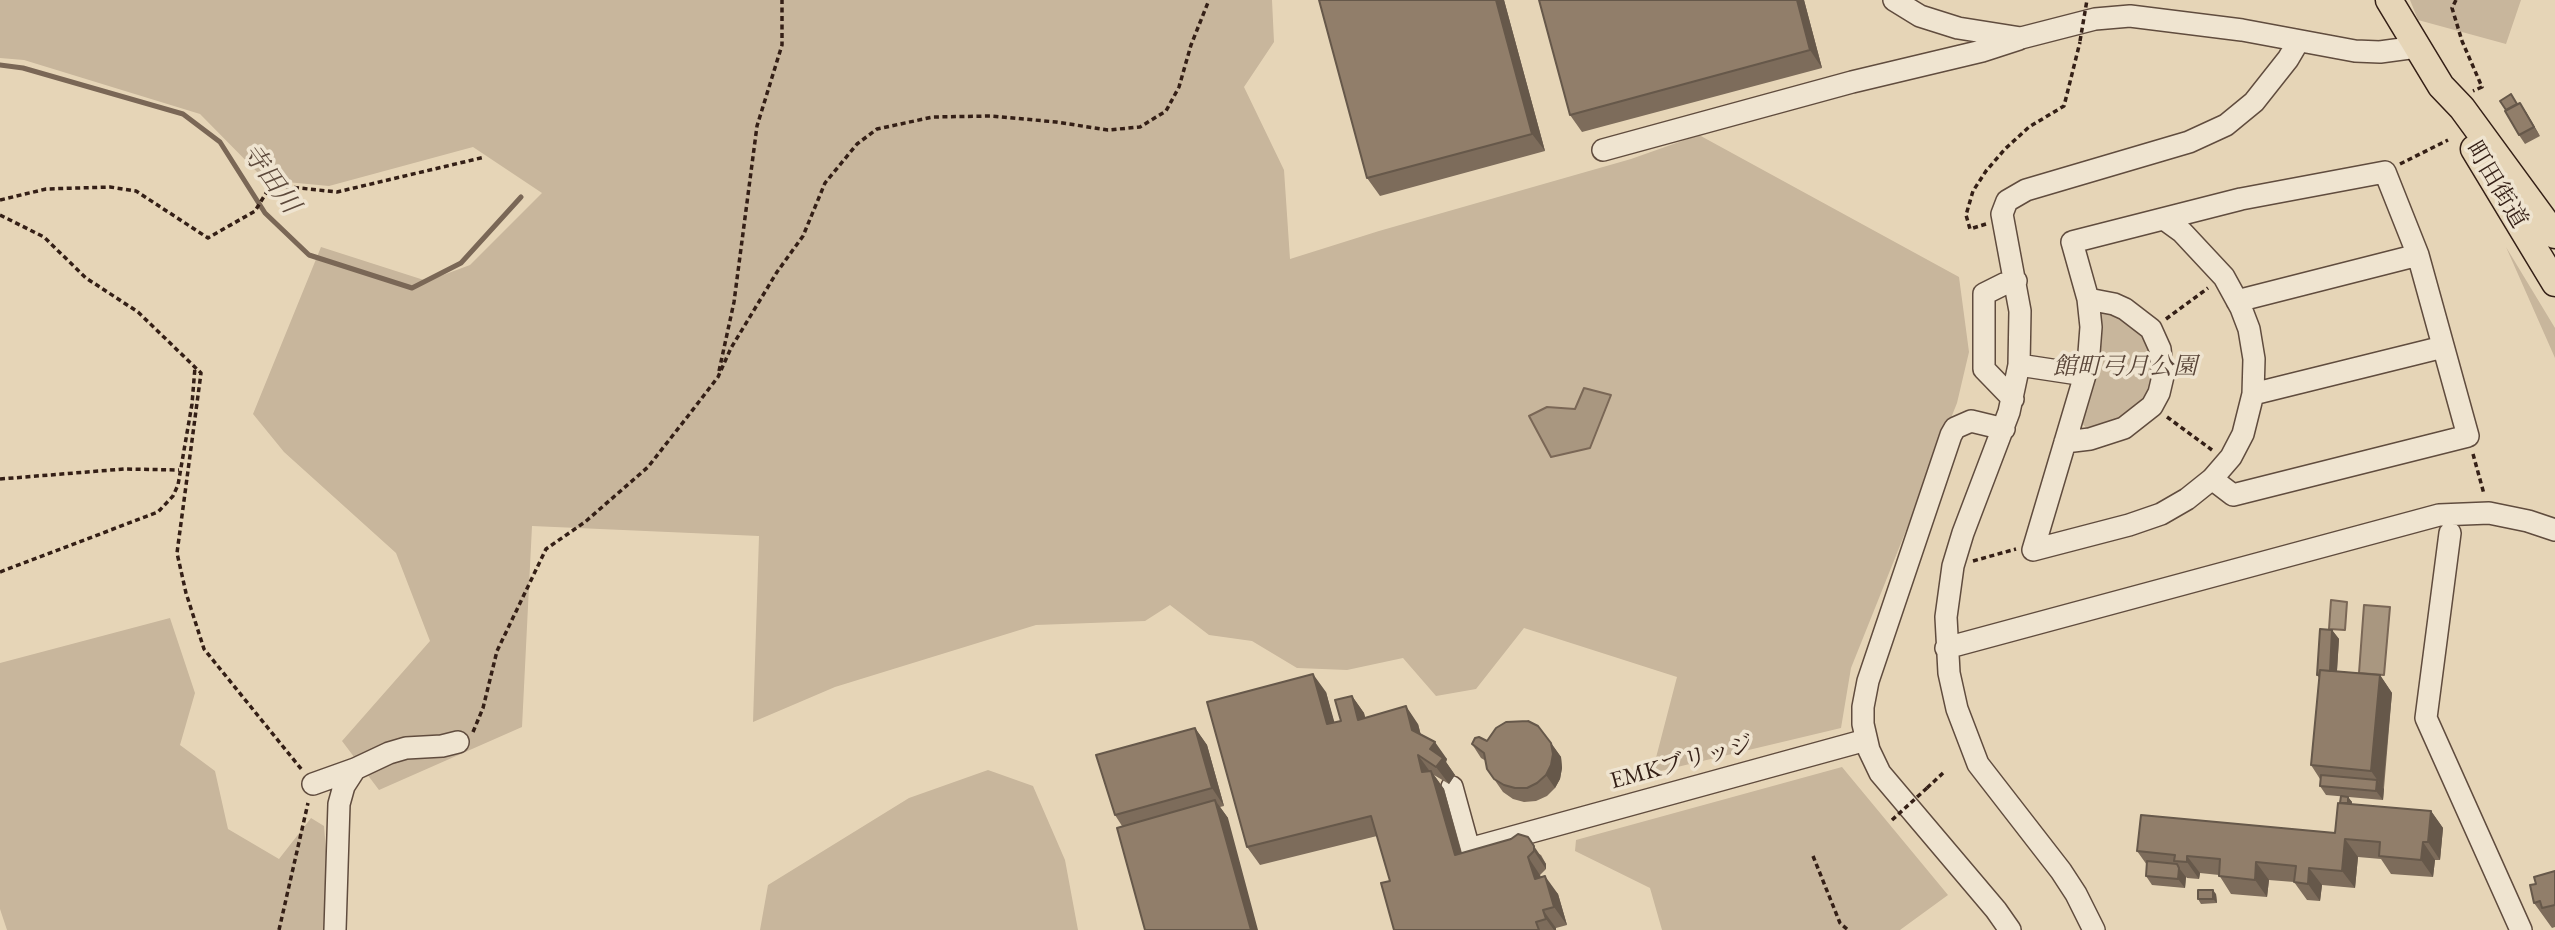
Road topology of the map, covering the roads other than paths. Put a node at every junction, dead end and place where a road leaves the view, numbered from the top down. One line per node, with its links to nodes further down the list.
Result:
1 (1894, 0): 3 (street)
2 (2389, 0): 5 (main road, 町田街道)
3 (2026, 37): 4 (street); 7 (street)
4 (2298, 42): 5 (street); 11 (street)
5 (2417, 47): 6 (main road, 町田街道)
6 (2441, 86): 9 (main road, 町田街道); 12 (main road, 町田街道)
7 (1603, 150)
8 (2164, 219): 10 (street); 13 (street); 14 (street)
9 (2555, 235)
10 (2418, 255): 14 (street); 15 (street)
11 (2016, 281): 16 (street); 19 (street)
12 (2555, 284)
13 (2088, 299): 17 (street); 21 (street)
14 (2237, 301): 18 (street)
15 (2443, 346): 18 (street); 22 (street)
16 (2019, 365): 17 (street); 19 (street)
17 (2085, 375): 21 (street)
18 (2253, 394): 22 (street)
19 (2013, 399): 20 (street)
20 (2004, 429): 25 (street); 27 (street)
21 (2065, 442): 22 (street)
22 (2212, 479)
23 (2555, 530): 25 (street)
24 (2450, 533): 31 (street)
25 (1946, 648): 34 (street)
26 (458, 742): 28 (street)
27 (1856, 742): 30 (street, EMKブリッジ); 33 (street)
28 (355, 769): 29 (street); 32 (street)
29 (313, 783)
30 (1452, 787)
31 (2518, 929)
32 (335, 930)
33 (2010, 930)
34 (2094, 930)

